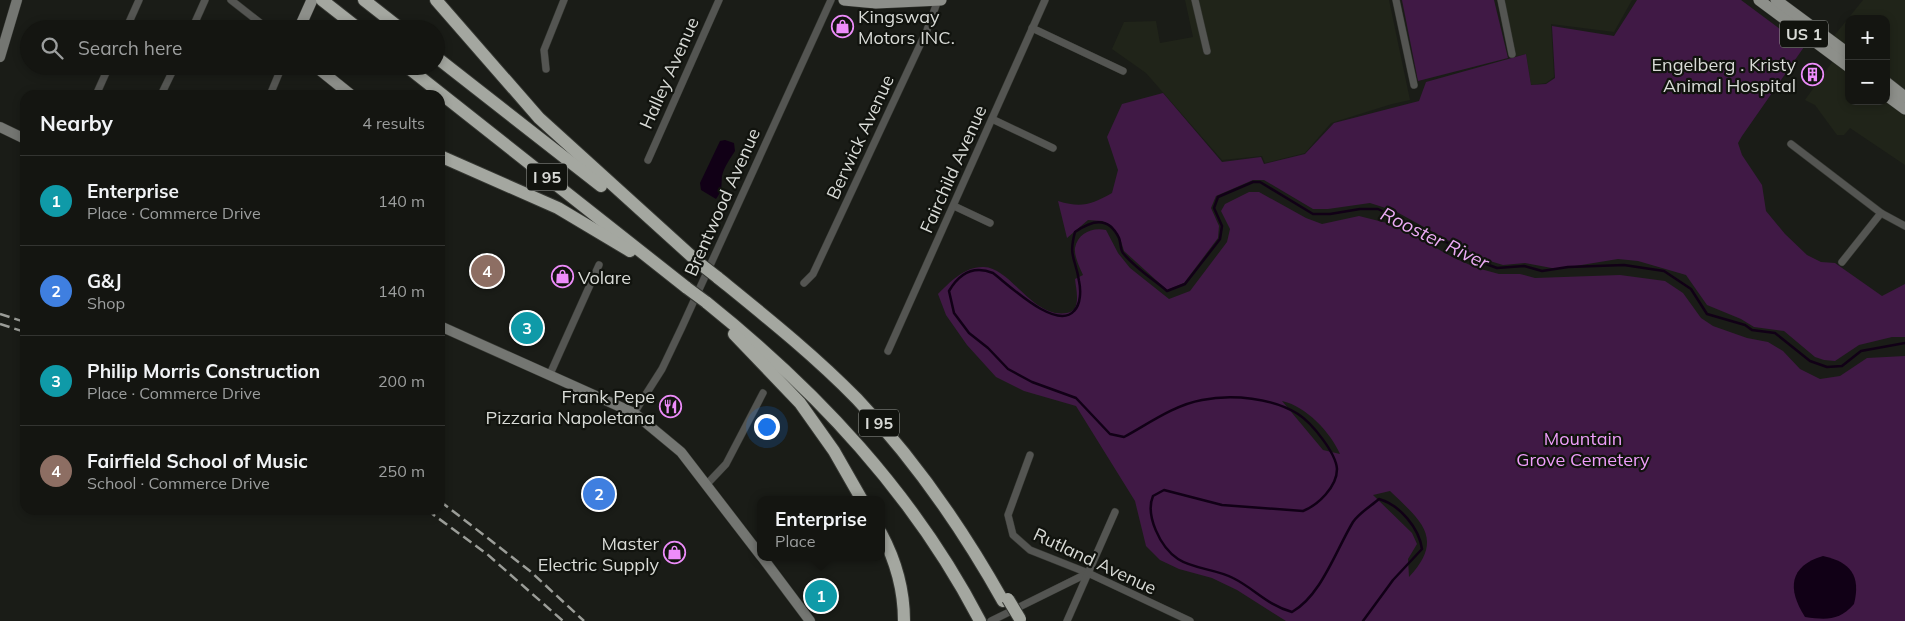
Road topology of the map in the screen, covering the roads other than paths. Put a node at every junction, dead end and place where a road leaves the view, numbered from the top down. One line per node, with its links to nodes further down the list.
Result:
1 (17, 0): 29 (main road)
2 (139, 0): 19 (street)
3 (205, 0): 20 (street)
4 (231, 0): 21 (street)
5 (320, 0): 22 (main road); 23 (highway)
6 (364, 0): 24 (highway)
7 (436, 0): 62 (highway)
8 (564, 0): 32 (street)
9 (719, 0): 56 (street, Halley Avenue)
10 (831, 0): 71 (street, Brentwood Avenue)
11 (844, 0): 12 (main road)
12 (939, 0): 64 (street, Berwick Avenue)
13 (1045, 0): 25 (street, Fairchild Avenue)
14 (1195, 0): 26 (street)
15 (1396, 0): 39 (street)
16 (1500, 0): 28 (street)
17 (1758, 0): 31 (main road, US 1)
18 (1776, 0): 27 (main road, US 1)
19 (130, 20)
20 (196, 20)
21 (257, 20)
22 (305, 20)
23 (347, 20)
24 (390, 20)
25 (1032, 28): 33 (street); 50 (street, Fairchild Avenue)
26 (1207, 51)
27 (1845, 51)
28 (1512, 54)
29 (0, 57)
30 (445, 64): 62 (highway, I 95)
31 (1845, 64)
32 (546, 69)
33 (1123, 71)
34 (104, 75): 41 (street)
35 (171, 75): 42 (street)
36 (278, 75): 43 (street)
37 (326, 75): 44 (main road)
38 (417, 75): 45 (highway, I 95)
39 (1414, 85)
40 (1890, 85): 47 (main road)
41 (98, 90)
42 (164, 90)
43 (272, 90)
44 (345, 90)
45 (436, 90)
46 (445, 97): 65 (highway, I 95)
47 (1905, 97)
48 (1890, 98): 49 (main road)
49 (1905, 109)
50 (992, 119): 54 (street); 57 (street, Fairchild Avenue)
51 (0, 127): 52 (main road)
52 (20, 137)
53 (1791, 144): 58 (street)
54 (1054, 148)
55 (445, 158): 65 (highway)
56 (648, 160)
57 (954, 206): 59 (street); 68 (street, Fairchild Avenue)
58 (1881, 213): 60 (street); 61 (street)
59 (990, 223)
60 (1905, 226)
61 (1842, 262)
62 (699, 264): 82 (highway, I 95, bridge)
63 (599, 265): 69 (street)
64 (804, 283)
65 (687, 288): 66 (highway, I 95, bridge)
66 (706, 302): 74 (highway); 80 (highway, I 95)
67 (445, 328): 69 (main road)
68 (888, 351)
69 (550, 374): 71 (main road)
70 (763, 393): 73 (street)
71 (634, 413): 73 (main road)
72 (1030, 455): 79 (street, Rutland Avenue)
73 (707, 484): 77 (main road)
74 (860, 496)
75 (1115, 512): 79 (street)
76 (885, 542): 84 (highway)
77 (757, 552)
78 (764, 561): 83 (main road)
79 (1088, 573): 81 (street, Rutland Avenue); 85 (street); 86 (street)
80 (978, 618)
81 (1179, 619): 87 (street, Rutland Avenue)
82 (1018, 620)
83 (810, 621)
84 (904, 621)
85 (991, 621)
86 (1067, 621)
87 (1190, 621)

